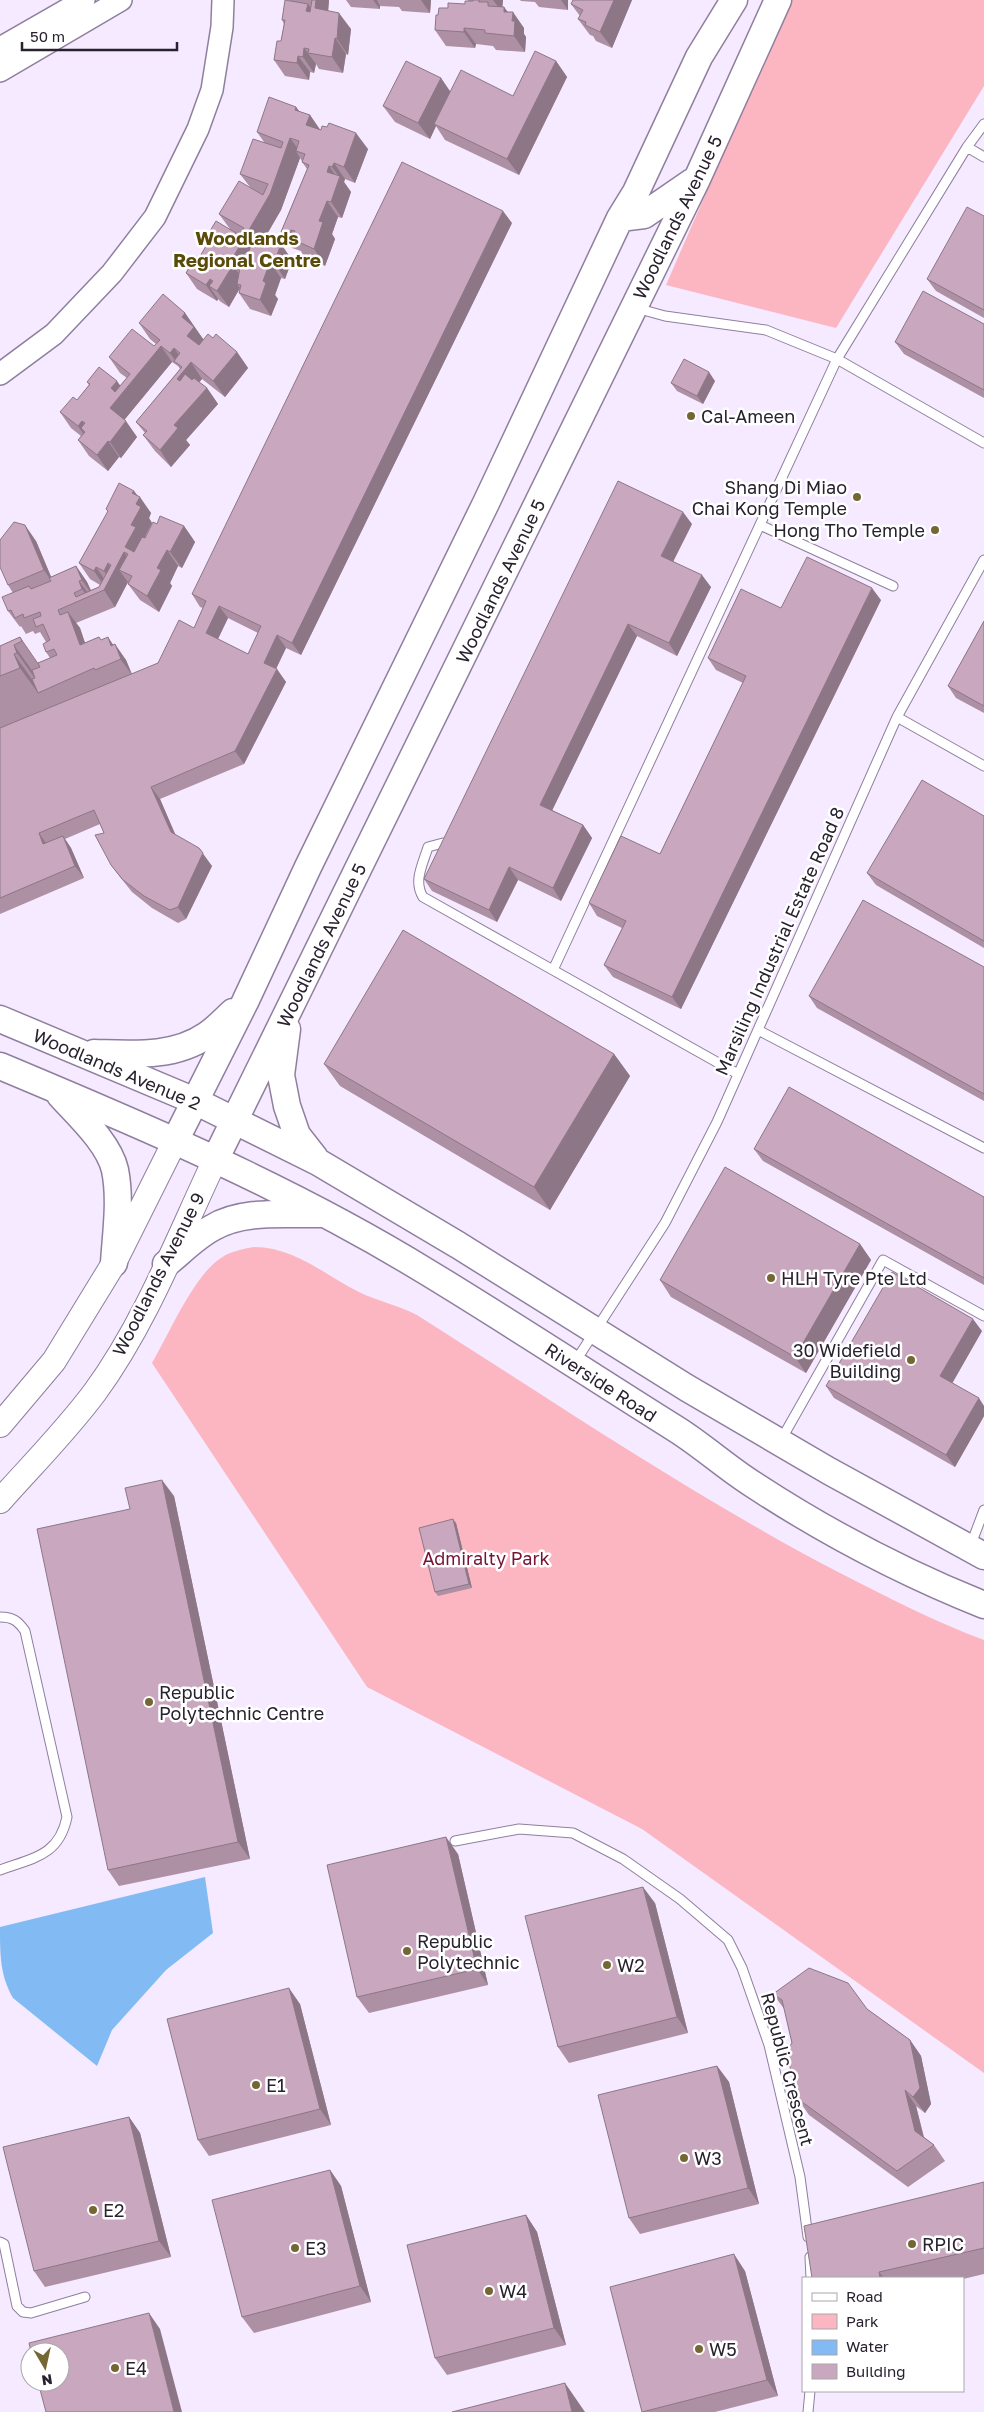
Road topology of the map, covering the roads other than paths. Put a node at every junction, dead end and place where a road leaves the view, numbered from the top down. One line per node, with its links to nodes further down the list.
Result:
1 (84, 0): 6 (street)
2 (121, 0): 7 (street)
3 (223, 0): 15 (street)
4 (734, 0): 12 (main road)
5 (778, 0): 11 (main road, Woodlands Avenue 5)
6 (0, 48)
7 (0, 71)
8 (984, 124): 9 (lane)
9 (967, 148): 10 (lane); 14 (lane)
10 (984, 157)
11 (697, 179): 12 (main road); 13 (main road, Woodlands Avenue 5)
12 (620, 218): 24 (main road)
13 (633, 307): 14 (lane); 25 (main road, Woodlands Avenue 5)
14 (837, 359): 16 (lane); 17 (lane)
15 (0, 374)
16 (984, 443)
17 (760, 525): 19 (lane); 23 (lane)
18 (984, 560): 20 (lane, Marsiling Industrial Estate Road 8)
19 (893, 586)
20 (898, 717): 21 (lane); 27 (lane, Marsiling Industrial Estate Road 8)
21 (984, 766)
22 (444, 843): 23 (lane)
23 (553, 970): 30 (lane)
24 (245, 1002): 28 (main road); 32 (main road)
25 (291, 1003): 33 (main road, Woodlands Avenue 5); 37 (main road)
26 (0, 1019): 28 (main road, Woodlands Avenue 2)
27 (758, 1030): 30 (lane, Marsiling Industrial Estate Road 8); 35 (lane)
28 (81, 1053): 32 (main road, Woodlands Avenue 2)
29 (0, 1066): 31 (main road)
30 (738, 1074): 42 (lane, Marsiling Industrial Estate Road 8)
31 (55, 1089): 34 (main road); 39 (main road)
32 (195, 1101): 33 (main road, Woodlands Avenue 2); 34 (main road)
33 (234, 1119): 36 (main road, Woodlands Avenue 5); 37 (main road)
34 (175, 1141): 36 (main road); 39 (main road)
35 (984, 1148)
36 (215, 1160): 38 (main road, Riverside Road); 40 (main road, Woodlands Avenue 9)
37 (318, 1162): 42 (main road)
38 (328, 1214): 40 (main road); 43 (main road, Riverside Road)
39 (114, 1263): 44 (main road)
40 (166, 1264): 46 (main road, Woodlands Avenue 9)
41 (984, 1316): 45 (lane)
42 (596, 1331): 43 (lane, Marsiling Industrial Estate Road 8); 45 (main road)
43 (574, 1364): 49 (main road, Riverside Road)
44 (0, 1425)
45 (780, 1442): 48 (main road)
46 (0, 1501)
47 (984, 1510): 48 (lane)
48 (976, 1553)
49 (984, 1605)
50 (0, 1617): 52 (lane)
51 (455, 1841): 54 (lane, Republic Crescent)
52 (0, 1870)
53 (0, 2242): 55 (lane)
54 (811, 2277)
55 (85, 2297)
56 (810, 2392): 57 (lane)
57 (808, 2412)

